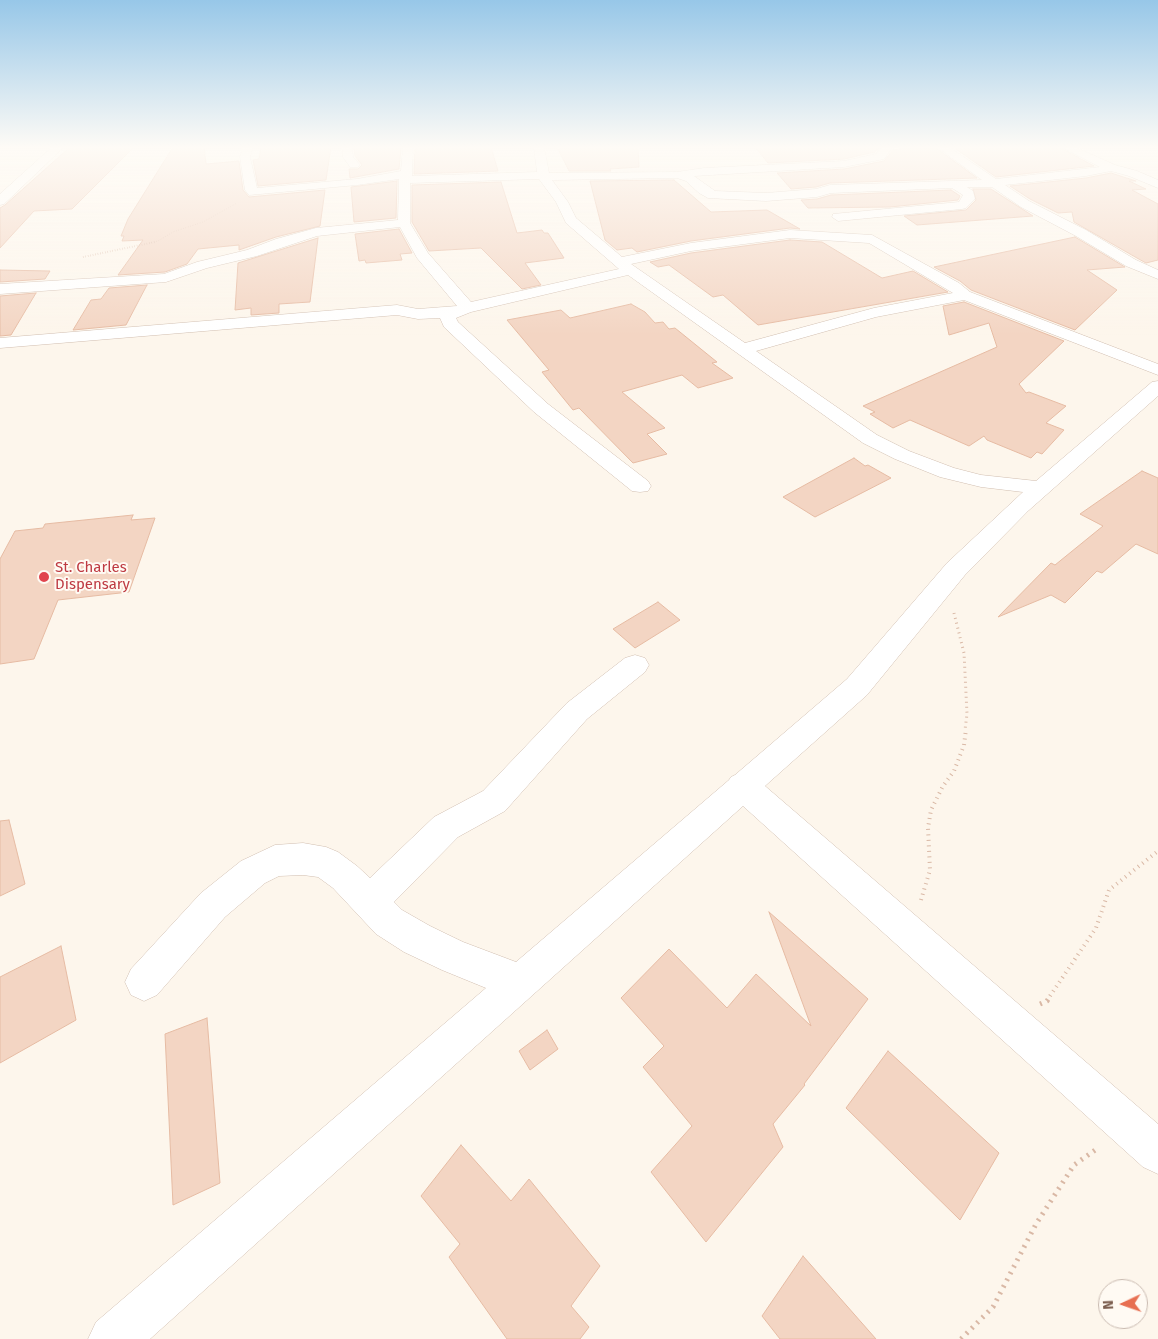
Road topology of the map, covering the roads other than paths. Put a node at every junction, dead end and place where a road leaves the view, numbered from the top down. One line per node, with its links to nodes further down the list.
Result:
1 (405, 209): 6 (street)
2 (566, 209): 8 (street)
3 (865, 209): 5 (street)
4 (1036, 209): 9 (street)
5 (832, 211): 7 (street)
6 (404, 223): 10 (street); 12 (street)
7 (872, 239): 8 (street); 11 (street)
8 (625, 266): 12 (street); 14 (street)
9 (1158, 275)
10 (0, 289)
11 (965, 295): 14 (street); 15 (street)
12 (460, 310): 13 (street); 17 (street)
13 (0, 343)
14 (743, 349): 18 (street)
15 (1158, 370)
16 (1158, 386): 18 (street)
17 (640, 486)
18 (1041, 488): 20 (street)
19 (636, 665): 21 (street)
20 (742, 786): 23 (street); 24 (street)
21 (370, 901): 22 (street); 23 (street)
22 (144, 982)
23 (519, 982): 25 (street)
24 (1152, 1146)
25 (113, 1339)

